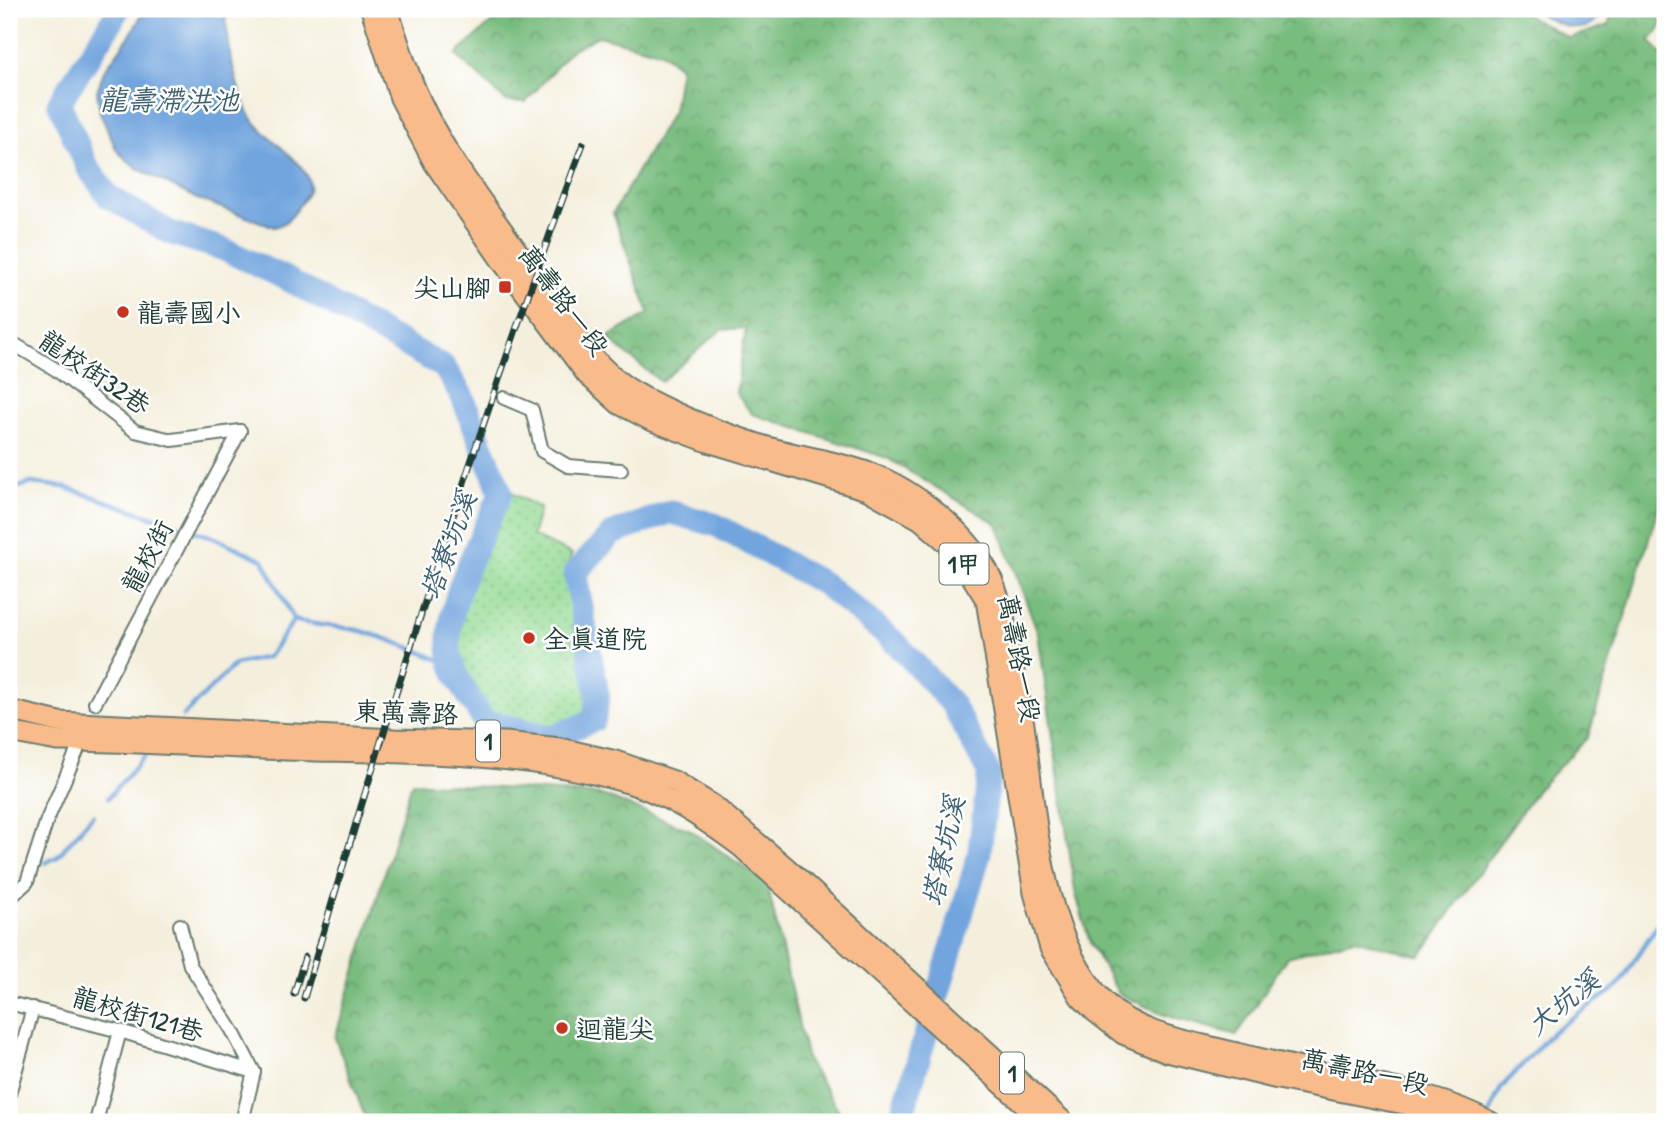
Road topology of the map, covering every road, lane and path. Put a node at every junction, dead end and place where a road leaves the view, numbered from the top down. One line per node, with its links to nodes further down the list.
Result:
1 (371, 9): 20 (main road, 萬壽路一段 / 1甲)
2 (388, 9): 20 (main road, 萬壽路一段 / 1甲)
3 (9, 341): 5 (street, 龍校街32巷)
4 (504, 398): 6 (street)
5 (240, 431): 7 (street, 龍校街)
6 (621, 470)
7 (95, 703)
8 (9, 710): 11 (main road, 東萬壽路 / 1)
9 (9, 732): 11 (main road, 東萬壽路 / 1)
10 (76, 751): 12 (street)
11 (504, 751): 14 (main road, 東萬壽路 / 1)
12 (9, 898)
13 (180, 925): 18 (street, 龍校街121巷)
14 (894, 975): 23 (main road, 1); 24 (main road, 1)
15 (9, 1003): 16 (street, 龍校街121巷)
16 (33, 1008): 17 (street, 龍校街121巷); 19 (street)
17 (120, 1031): 18 (street, 龍校街121巷); 21 (street)
18 (254, 1072): 22 (street)
19 (9, 1094)
20 (1475, 1119)
21 (96, 1122)
22 (242, 1122)
23 (1044, 1122)
24 (1064, 1122)

